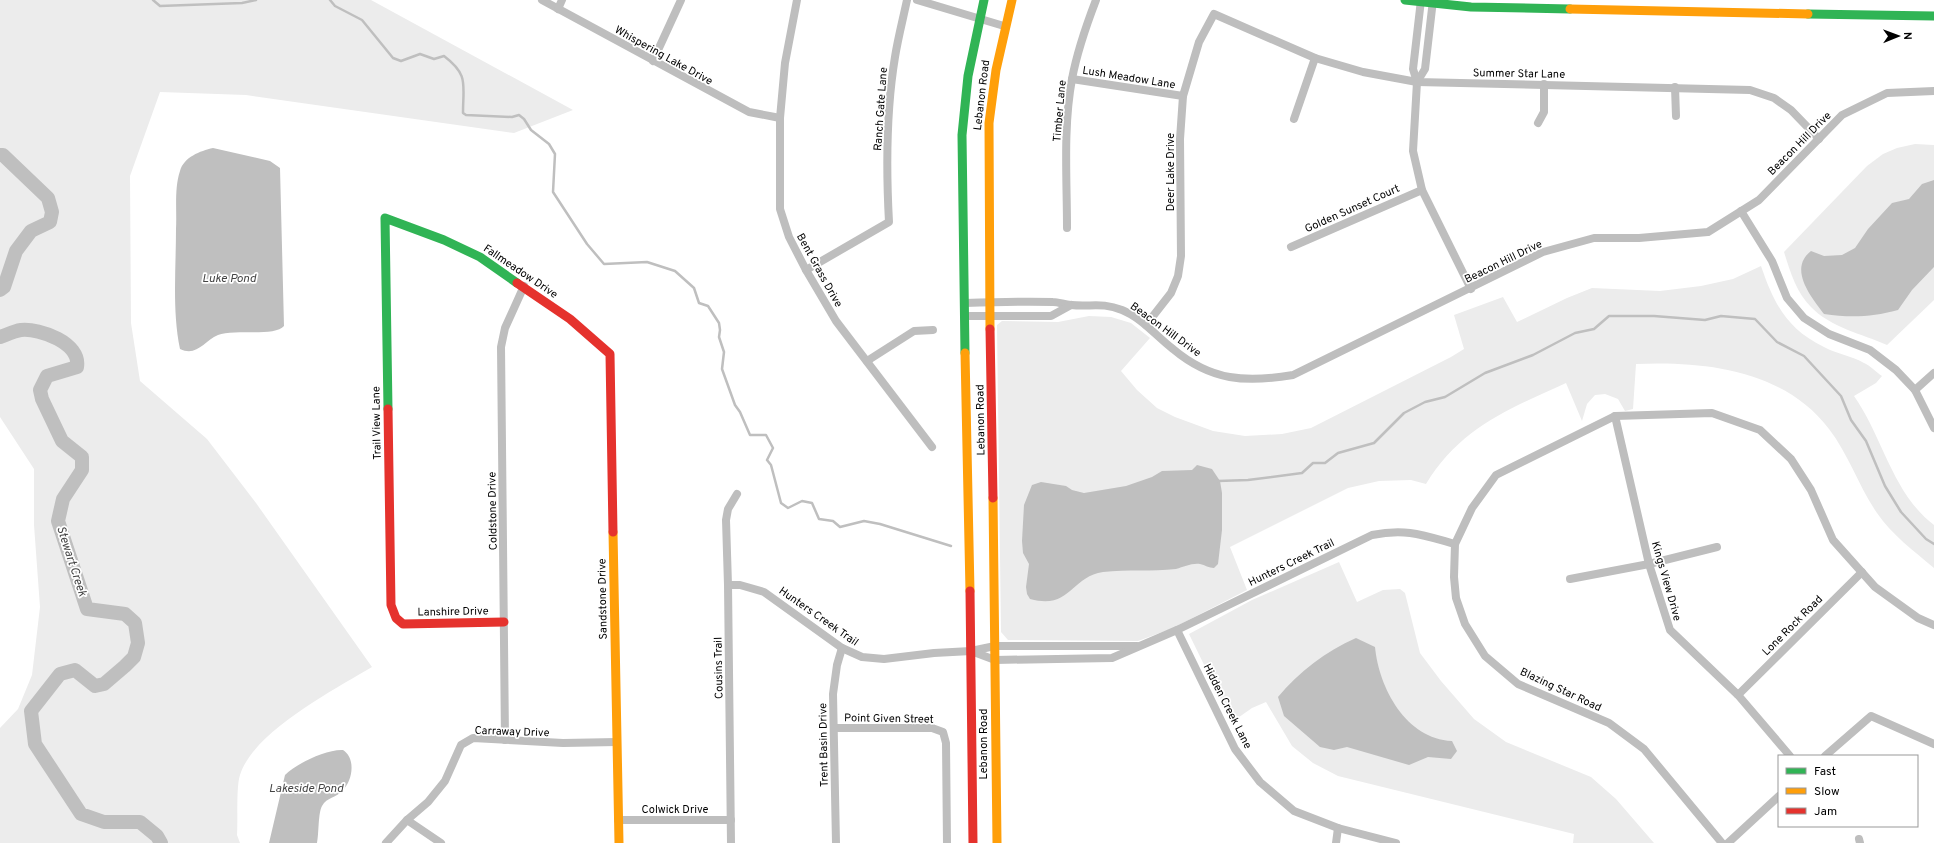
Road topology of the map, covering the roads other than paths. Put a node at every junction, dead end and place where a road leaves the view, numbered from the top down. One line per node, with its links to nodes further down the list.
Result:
1 (542, 0): 13 (street, Whispering Lake Drive)
2 (562, 0): 13 (street)
3 (681, 0): 19 (street)
4 (797, 0): 27 (street, Bent Grass Drive)
5 (908, 0): 36 (street, Ranch Gate Lane)
6 (917, 0): 16 (street)
7 (984, 0): 16 (main road, Lebanon Road)
8 (1012, 0): 17 (main road, Lebanon Road)
9 (1096, 0): 20 (street, Timber Lane)
10 (1405, 0): 11 (main road)
11 (1421, 1): 12 (main road); 21 (street)
12 (1433, 2): 15 (main road); 21 (street)
13 (558, 9): 19 (street, Whispering Lake Drive)
14 (1214, 14): 18 (street, Summer Star Lane); 25 (street, Deer Lake Drive)
15 (1934, 16)
16 (979, 18): 17 (street); 40 (main road, Lebanon Road)
17 (1004, 26): 39 (main road, Lebanon Road)
18 (1315, 58): 21 (street, Summer Star Lane); 28 (street)
19 (653, 61): 27 (street, Whispering Lake Drive)
20 (1072, 79): 25 (street, Lush Meadow Lane); 34 (street, Timber Lane)
21 (1417, 82): 22 (street, Summer Star Lane); 31 (street)
22 (1544, 84): 23 (street, Summer Star Lane); 29 (street)
23 (1676, 87): 26 (street); 30 (street, Summer Star Lane)
24 (1934, 91): 30 (street, Beacon Hill Drive)
25 (1183, 96): 44 (street, Deer Lake Drive)
26 (1676, 116)
27 (780, 118): 36 (street, Bent Grass Drive)
28 (1294, 119)
29 (1538, 123)
30 (1818, 139): 32 (street, Beacon Hill Drive)
31 (1422, 190): 35 (street, Golden Sunset Court); 38 (street)
32 (1741, 211): 38 (street, Beacon Hill Drive); 49 (street)
33 (385, 218): 37 (main road, Fallmeadow Drive); 61 (main road, Trail View Lane)
34 (1067, 228)
35 (1292, 247)
36 (806, 270): 47 (street, Bent Grass Drive)
37 (524, 286): 46 (main road, Fallmeadow Drive); 60 (street, Coldstone Drive)
38 (1470, 289): 44 (street, Beacon Hill Drive)
39 (991, 302): 40 (street, Beacon Hill Drive); 41 (street, Beacon Hill Drive); 43 (main road, Lebanon Road)
40 (965, 303): 42 (main road, Lebanon Road)
41 (1071, 305): 43 (street, Beacon Hill Drive); 44 (street, Beacon Hill Drive)
42 (965, 316): 43 (street, Beacon Hill Drive); 67 (main road, Lebanon Road)
43 (991, 316): 64 (main road, Lebanon Road)
44 (1146, 325)
45 (933, 330): 47 (street)
46 (610, 354): 72 (main road, Sandstone Drive)
47 (867, 361): 52 (street, Bent Grass Drive)
48 (1934, 373): 49 (street)
49 (1915, 390): 51 (street)
50 (1615, 416): 54 (street, Blazing Star Road); 56 (street, Kings View Drive); 57 (street)
51 (1934, 428)
52 (932, 447)
53 (737, 494): 59 (street, Cousins Trail)
54 (1455, 544): 63 (street, Hunters Creek Trail); 91 (street, Blazing Star Road)
55 (1717, 547): 56 (street)
56 (1649, 564): 58 (street); 69 (street, Kings View Drive)
57 (1862, 572): 62 (street); 69 (street, Lone Rock Road)
58 (1570, 579)
59 (728, 585): 66 (street, Hunters Creek Trail); 79 (street, Cousins Trail)
60 (504, 622): 61 (main road, Lanshire Drive); 71 (street, Coldstone Drive)
61 (403, 624)
62 (1934, 625)
63 (1177, 630): 65 (street, Hunters Creek Trail); 80 (street, Hidden Creek Lane)
64 (995, 646): 65 (street, Hunters Creek Trail); 67 (street, Hunters Creek Trail); 68 (main road, Lebanon Road)
65 (1142, 646): 68 (street, Hunters Creek Trail)
66 (842, 648): 67 (street, Hunters Creek Trail); 70 (street, Trent Basin Drive)
67 (971, 652): 68 (street, Hunters Creek Trail); 87 (main road, Lebanon Road)
68 (995, 660): 88 (main road, Lebanon Road)
69 (1738, 694): 74 (street, Kings View Drive)
70 (834, 728): 85 (street, Trent Basin Drive); 86 (street, Point Given Street)
71 (505, 740): 72 (street, Carraway Drive); 77 (street, Carraway Drive)
72 (617, 742): 78 (main road, Sandstone Drive)
73 (1934, 744): 75 (street)
74 (1789, 755)
75 (1825, 755)
76 (1778, 797): 92 (street)
77 (407, 820): 81 (street, Carraway Drive); 82 (street)
78 (618, 820): 79 (street, Colwick Drive); 83 (main road, Sandstone Drive)
79 (731, 820): 84 (street, Cousins Trail)
80 (1338, 828): 89 (street); 90 (street, Hidden Creek Lane)
81 (386, 843)
82 (441, 843)
83 (619, 843)
84 (731, 843)
85 (836, 843)
86 (947, 843)
87 (973, 843)
88 (997, 843)
89 (1336, 843)
90 (1396, 843)
91 (1722, 843)
92 (1728, 843)

